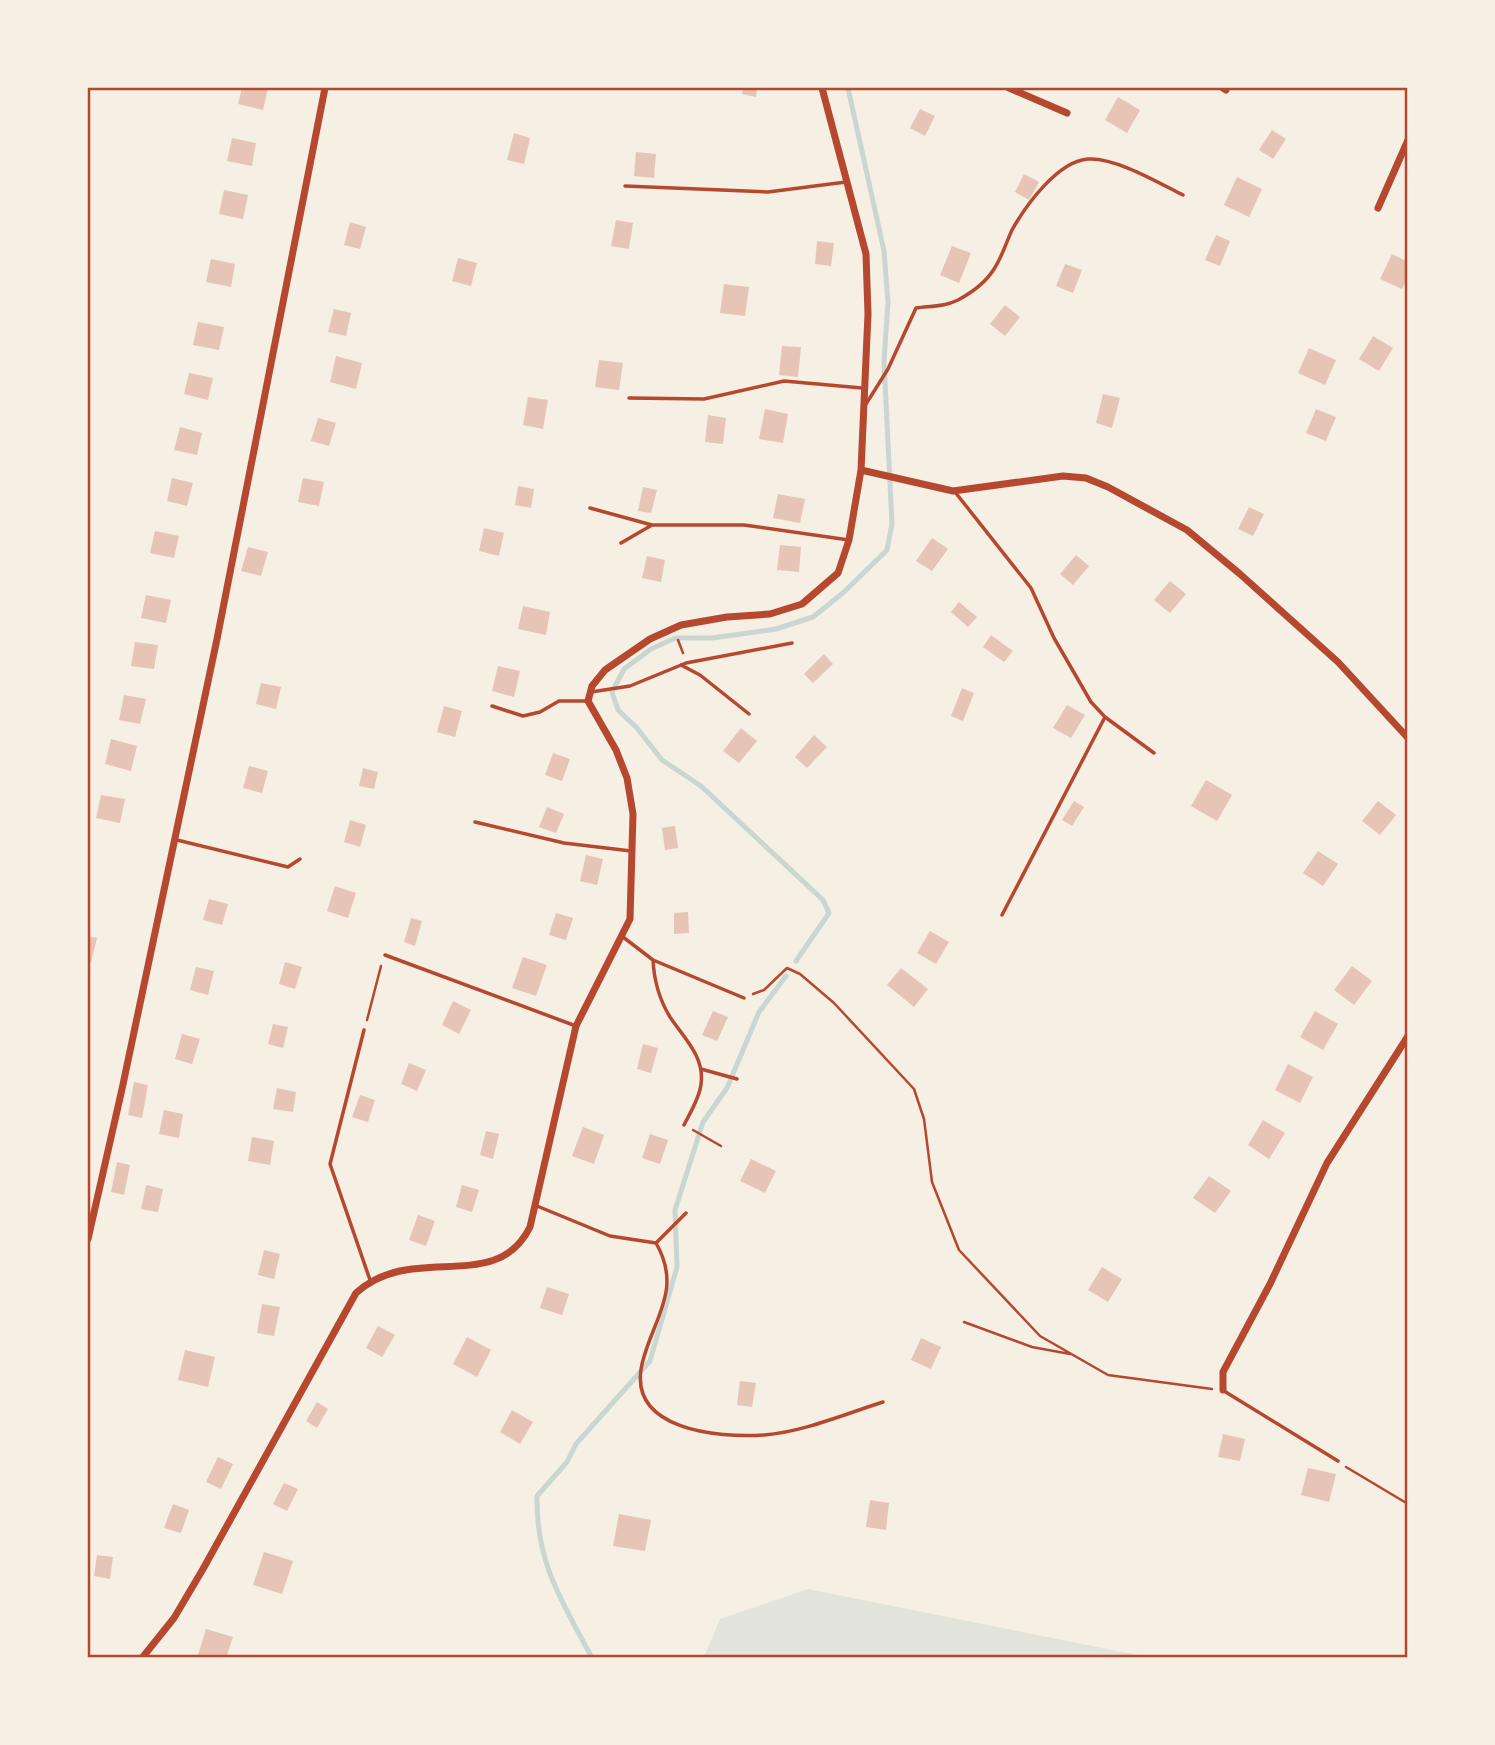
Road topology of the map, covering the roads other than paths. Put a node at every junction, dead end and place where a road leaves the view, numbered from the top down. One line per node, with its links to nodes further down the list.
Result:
1 (325, 88): 29 (street)
2 (822, 88): 6 (street)
3 (1009, 88): 4 (street)
4 (1068, 113)
5 (1408, 140): 9 (street)
6 (846, 181): 7 (lane); 10 (street)
7 (625, 186)
8 (1183, 195): 12 (lane)
9 (1378, 208)
10 (862, 388): 11 (lane); 12 (street)
11 (629, 398)
12 (863, 409): 13 (street)
13 (861, 470): 14 (street); 17 (street)
14 (953, 491): 25 (lane); 26 (street)
15 (590, 508): 16 (lane)
16 (652, 525): 17 (lane); 18 (lane)
17 (849, 540): 21 (street)
18 (621, 543)
19 (792, 643): 20 (lane)
20 (681, 665): 21 (lane); 24 (lane)
21 (591, 692): 22 (street)
22 (589, 701): 23 (lane); 30 (street)
23 (492, 706)
24 (749, 714)
25 (1105, 718): 27 (lane); 32 (lane)
26 (1408, 738)
27 (1154, 753)
28 (475, 822): 30 (lane)
29 (174, 840): 31 (lane); 45 (street)
30 (633, 851): 33 (street)
31 (300, 859)
32 (1002, 915)
33 (623, 937): 35 (lane); 37 (street)
34 (385, 955): 37 (lane)
35 (653, 960): 36 (lane); 40 (lane)
36 (744, 998)
37 (576, 1026): 43 (street)
38 (364, 1030): 47 (lane)
39 (1408, 1036): 48 (street)
40 (701, 1069): 41 (lane); 42 (lane)
41 (737, 1079)
42 (684, 1125)
43 (537, 1206): 46 (lane); 47 (street)
44 (685, 1213): 46 (lane)
45 (88, 1239)
46 (656, 1242): 49 (lane)
47 (370, 1280): 51 (street)
48 (1223, 1390): 50 (lane)
49 (883, 1402)
50 (1338, 1461)
51 (142, 1657)

